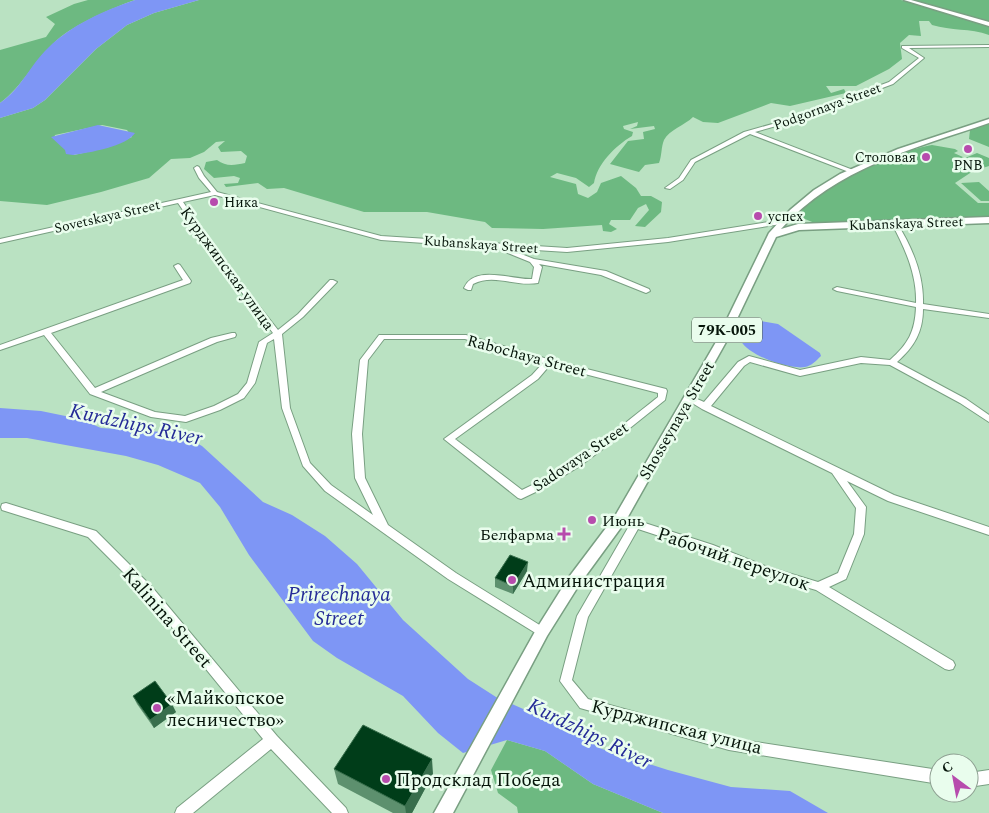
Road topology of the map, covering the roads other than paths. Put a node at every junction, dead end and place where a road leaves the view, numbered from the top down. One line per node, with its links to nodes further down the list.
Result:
1 (906, 0): 2 (main road)
2 (989, 24)
3 (989, 46): 5 (street, Podgornaya Street)
4 (989, 121): 7 (main road, Shosseynaya Street / 79К-005)
5 (752, 132): 7 (street); 8 (street, Podgornaya Street)
6 (198, 168): 9 (street)
7 (851, 171): 11 (main road, Shosseynaya Street / 79К-005)
8 (668, 188)
9 (215, 193): 10 (street, Sovetskaya Street); 18 (street, Kubanskaya Street)
10 (178, 200): 17 (street, Sovetskaya Street); 29 (street, Курджипская улица)
11 (793, 209): 13 (main road, Shosseynaya Street / 79К-005); 15 (main road)
12 (989, 220): 14 (main road, Kubanskaya Street)
13 (781, 222): 15 (main road); 16 (main road, Shosseynaya Street / 79К-005); 18 (street, Kubanskaya Street)
14 (896, 224): 15 (main road, Kubanskaya Street); 25 (street)
15 (823, 226): 16 (main road)
16 (772, 235): 35 (main road, Shosseynaya Street / 79К-005)
17 (0, 241)
18 (494, 246): 19 (street)
19 (532, 261): 22 (street); 24 (street)
20 (178, 266): 27 (street)
21 (333, 282): 29 (street, Курджипская улица)
22 (468, 288)
23 (836, 289): 25 (street)
24 (646, 291)
25 (921, 306): 26 (street); 32 (street)
26 (989, 316)
27 (46, 332): 30 (street); 34 (street)
28 (232, 335): 34 (street)
29 (278, 335): 34 (street); 42 (street, Курджипская улица)
30 (0, 348)
31 (548, 362): 33 (street, Rabochaya Street); 33 (street, Sadovaya Street); 42 (street, Rabochaya Street)
32 (892, 363): 36 (street); 37 (street)
33 (663, 391)
34 (92, 392)
35 (688, 398): 36 (street); 40 (main road, Shosseynaya Street / 79К-005)
36 (705, 407): 38 (street)
37 (989, 419)
38 (834, 469): 43 (street); 44 (street, Рабочий переулок)
39 (6, 508): 47 (street, Kalinina Street)
40 (620, 519): 41 (street, Рабочий переулок); 45 (main road, Shosseynaya Street / 79К-005)
41 (635, 524): 44 (street, Рабочий переулок); 48 (street, Курджипская улица)
42 (384, 528): 45 (street, Курджипская улица)
43 (989, 531)
44 (819, 587): 46 (street, Рабочий переулок)
45 (542, 632): 51 (main road, Shosseynaya Street / 79К-005)
46 (949, 665)
47 (272, 740): 49 (street); 50 (street, Kalinina Street)
48 (929, 775)
49 (182, 813)
50 (341, 813)
51 (443, 813)

